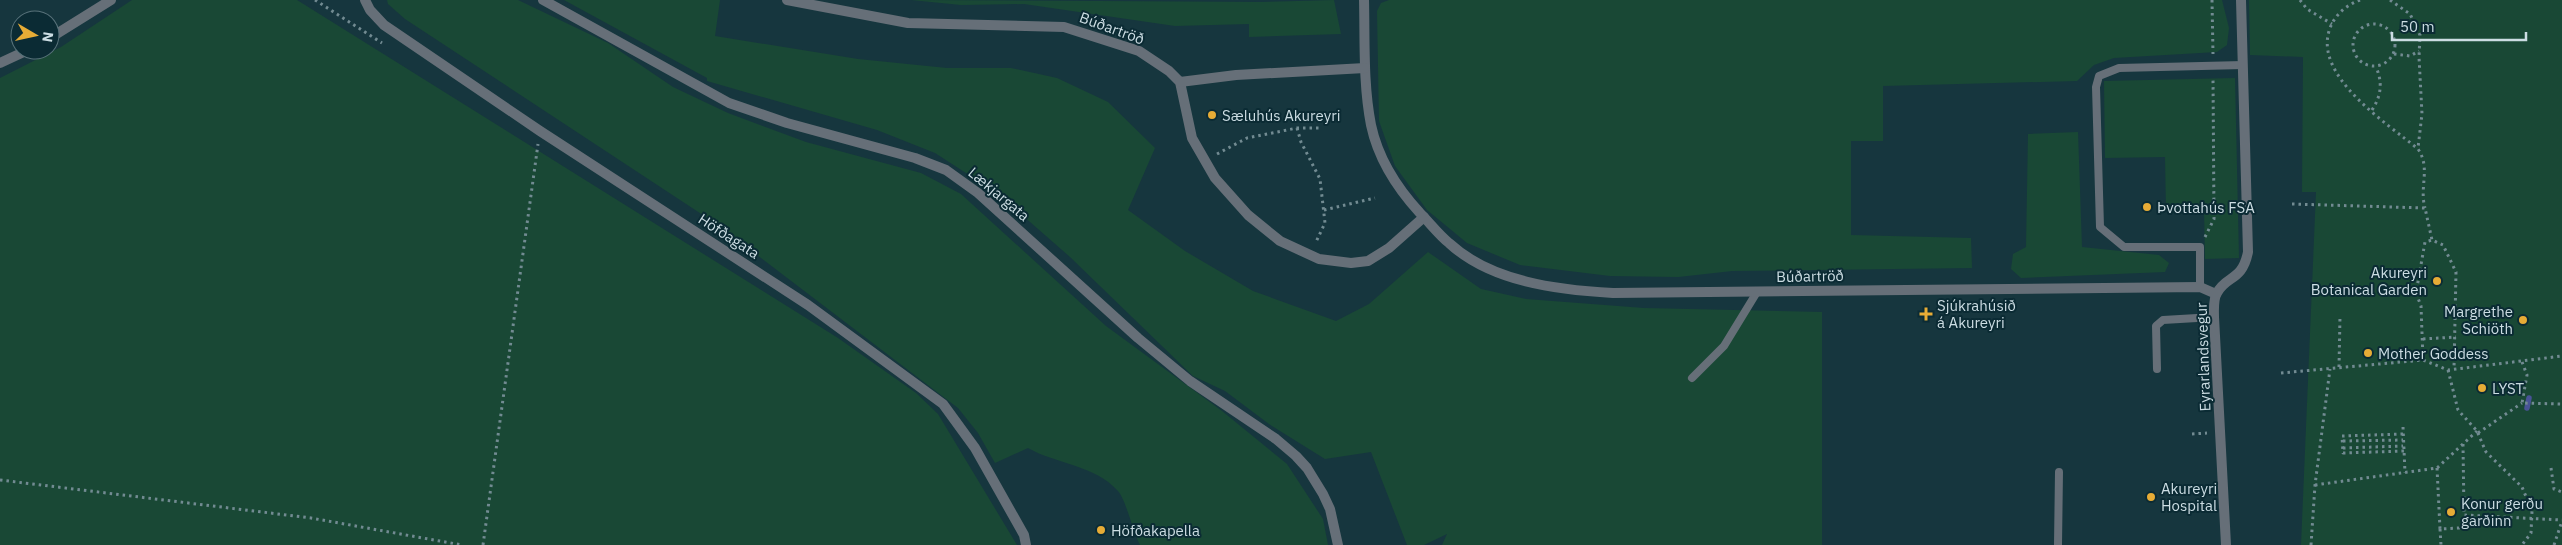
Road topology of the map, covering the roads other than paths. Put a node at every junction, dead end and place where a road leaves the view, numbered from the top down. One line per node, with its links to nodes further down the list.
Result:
1 (111, 0): 7 (street)
2 (365, 0): 19 (street, Höfðagata)
3 (543, 0): 20 (street, Lækjargata)
4 (787, 0): 10 (street, Búðartröð)
5 (1364, 0): 9 (street, Búðartröð)
6 (2241, 0): 8 (street, Eyrarlandsvegur)
7 (60, 32)
8 (2243, 65): 12 (lane); 14 (street, Eyrarlandsvegur)
9 (1366, 68): 10 (street); 11 (street, Búðartröð)
10 (1180, 82): 11 (street)
11 (1424, 217): 13 (street, Búðartröð)
12 (2200, 286): 13 (street, Búðartröð); 14 (street, Búðartröð)
13 (1757, 292): 17 (lane)
14 (2216, 294): 15 (street, Eyrarlandsvegur)
15 (2214, 317): 16 (lane); 22 (street, Eyrarlandsvegur)
16 (2157, 369)
17 (1692, 378)
18 (2059, 472): 21 (lane)
19 (1026, 545)
20 (1338, 545)
21 (2058, 545)
22 (2226, 545)

